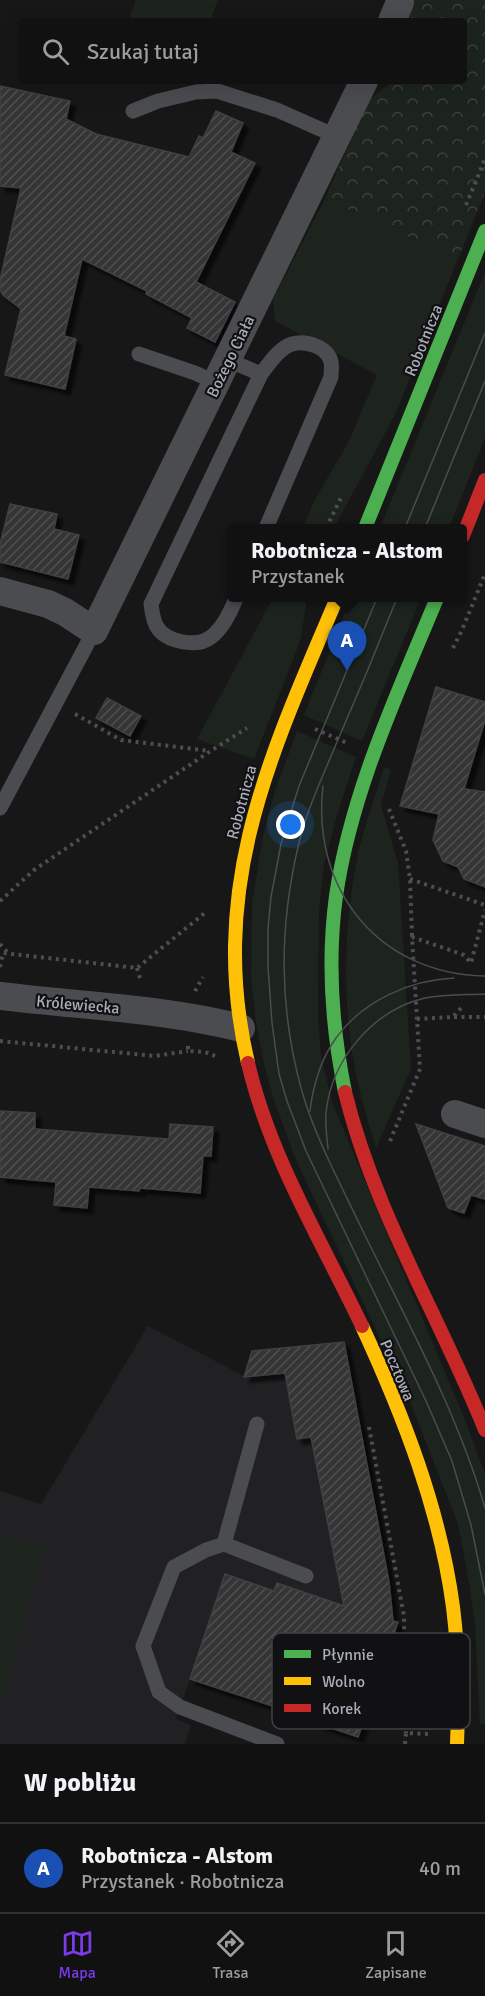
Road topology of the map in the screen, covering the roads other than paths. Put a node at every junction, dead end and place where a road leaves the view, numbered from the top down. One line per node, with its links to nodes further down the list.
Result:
1 (363, 84): 3 (street, Bożego Ciała)
2 (133, 111): 3 (lane)
3 (338, 137): 6 (street, Bożego Ciała)
4 (485, 231): 10 (main road, Robotnicza)
5 (139, 354): 6 (lane)
6 (222, 371): 7 (lane); 16 (street, Bożego Ciała)
7 (261, 374): 9 (lane); 13 (lane)
8 (485, 480): 11 (main road)
9 (268, 524)
10 (367, 524)
11 (467, 524)
12 (0, 591): 16 (street)
13 (234, 602)
14 (335, 602): 19 (main road, Robotnicza)
15 (435, 602): 23 (main road)
16 (94, 631): 17 (lane)
17 (0, 808)
18 (0, 996): 19 (street, Królewiecka)
19 (241, 1028): 26 (main road, Pocztowa)
20 (455, 1114): 21 (street)
21 (485, 1124)
22 (257, 1424): 24 (lane)
23 (485, 1430)
24 (224, 1544): 25 (lane); 28 (lane)
25 (306, 1576)
26 (455, 1633)
27 (457, 1729): 29 (main road, Pocztowa)
28 (277, 1744)
29 (457, 1744)

